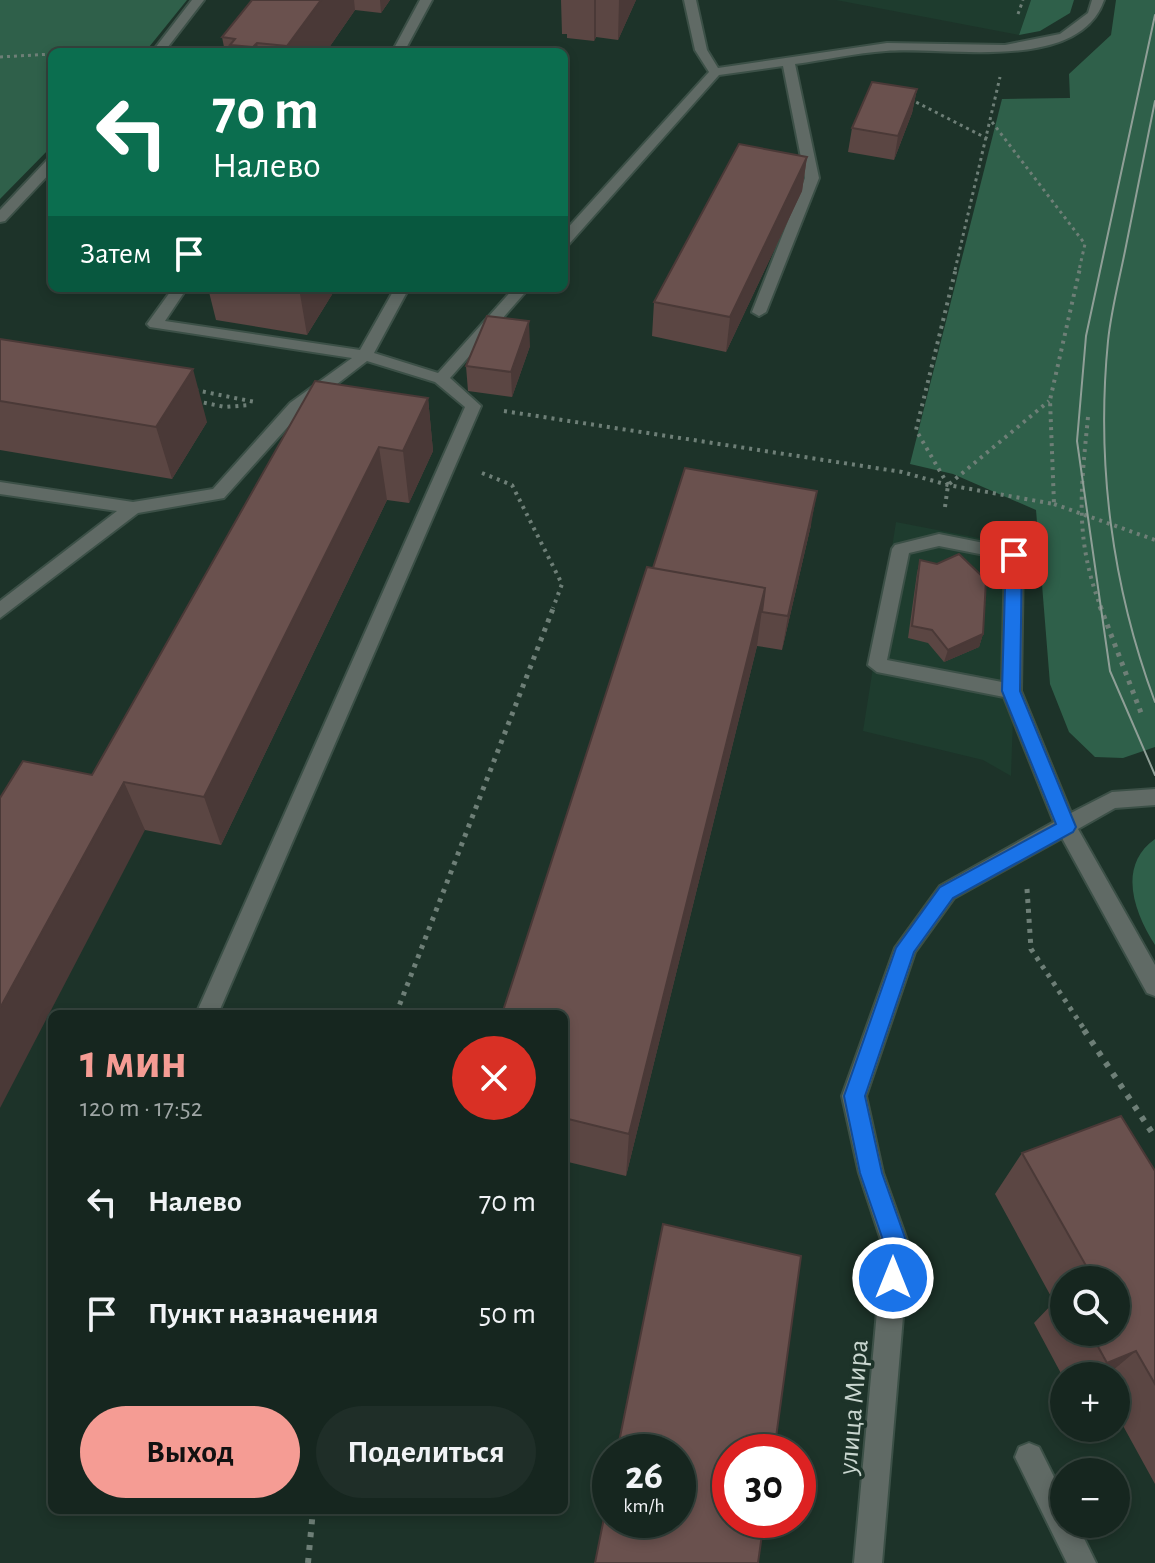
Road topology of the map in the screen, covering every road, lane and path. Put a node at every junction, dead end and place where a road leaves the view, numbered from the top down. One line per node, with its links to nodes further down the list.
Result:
1 (198, 0): 5 (street)
2 (426, 0): 6 (street)
3 (690, 0): 11 (street)
4 (1098, 0): 7 (street)
5 (161, 48)
6 (400, 48)
7 (1005, 49): 10 (street); 13 (path)
8 (48, 54): 9 (path)
9 (0, 57)
10 (788, 59): 11 (street); 21 (street)
11 (715, 72): 17 (street)
12 (907, 98): 14 (path)
13 (992, 122): 14 (path); 25 (path)
14 (988, 139): 32 (path)
15 (48, 167): 16 (street)
16 (0, 218)
17 (568, 237)
18 (177, 292): 22 (street)
19 (400, 292): 22 (street)
20 (518, 292): 23 (street)
21 (759, 312)
22 (365, 355): 23 (street); 29 (street)
23 (441, 379): 27 (street)
24 (188, 389): 29 (path)
25 (1050, 400): 32 (path); 34 (path)
26 (195, 401): 28 (path)
27 (473, 406): 32 (path); 46 (street)
28 (225, 407)
29 (296, 407): 35 (street)
30 (1088, 417): 36 (path)
31 (512, 485): 47 (path)
32 (948, 485): 34 (path); 37 (path)
33 (0, 488): 35 (street)
34 (1054, 504): 36 (path)
35 (133, 508): 39 (street)
36 (1079, 513): 38 (path); 41 (path)
37 (939, 540): 40 (street); 40 (street)
38 (1155, 540)
39 (0, 611)
40 (1011, 691): 43 (street)
41 (1143, 718)
42 (1155, 797): 43 (street, улица Мира)
43 (1066, 827): 44 (street, улица Мира); 45 (street)
44 (1025, 849): 48 (path); 52 (street, улица Мира)
45 (1155, 986)
46 (209, 1010)
47 (398, 1010)
48 (1155, 1137)
49 (1029, 1457): 53 (street)
50 (313, 1514): 51 (path)
51 (308, 1563)
52 (868, 1563)
53 (1082, 1563)

